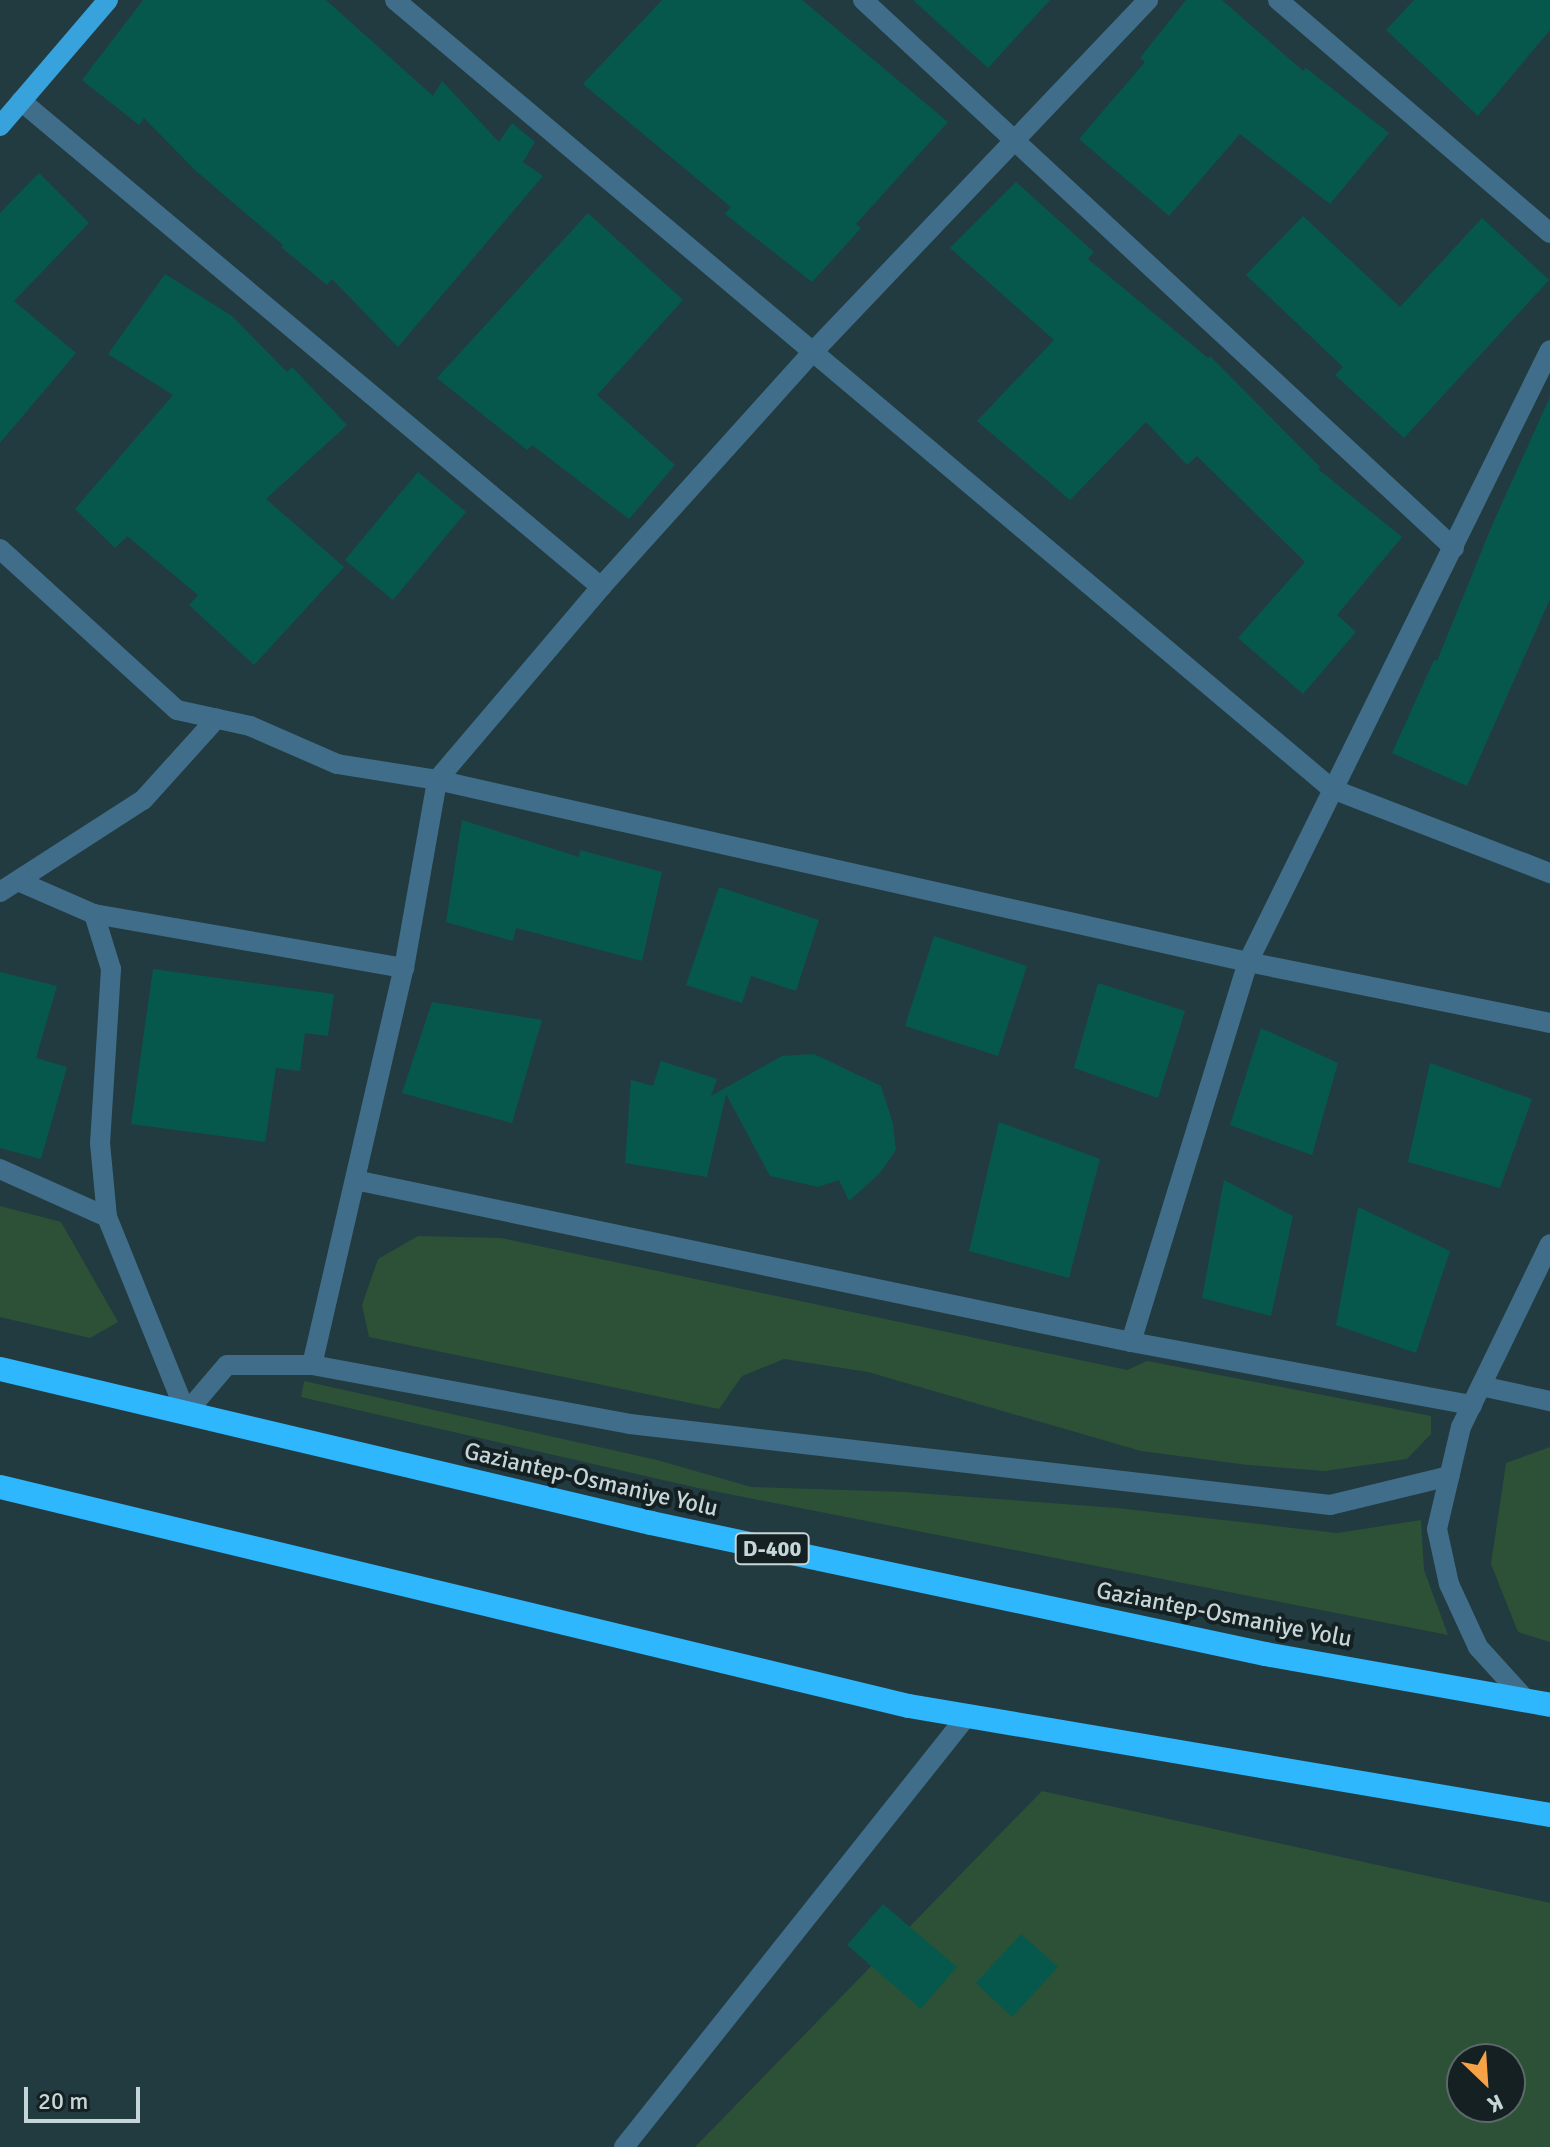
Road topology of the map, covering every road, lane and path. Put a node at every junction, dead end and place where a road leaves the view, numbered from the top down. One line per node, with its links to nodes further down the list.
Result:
1 (108, 0): 6 (main road)
2 (395, 0): 11 (street)
3 (863, 0): 8 (street)
4 (1148, 0): 8 (street)
5 (1278, 0): 9 (street)
6 (21, 101): 7 (main road); 14 (street)
7 (0, 126)
8 (1014, 139): 11 (street); 12 (street)
9 (1550, 233)
10 (1550, 350): 12 (street)
11 (811, 354): 14 (street); 17 (street)
12 (1454, 548): 17 (street)
13 (0, 549): 15 (street)
14 (601, 587): 16 (street)
15 (217, 718): 16 (street); 19 (street)
16 (437, 780): 22 (street); 23 (street)
17 (1332, 789): 18 (street); 22 (street)
18 (1550, 873)
19 (18, 881): 20 (street); 21 (street)
20 (0, 892)
21 (94, 914): 23 (street); 27 (street)
22 (1248, 962): 24 (street); 29 (street)
23 (404, 968): 26 (street)
24 (1550, 1023)
25 (0, 1169): 27 (street)
26 (355, 1180): 29 (street); 30 (street)
27 (107, 1217): 34 (street)
28 (1550, 1244): 32 (street)
29 (1131, 1342): 32 (street)
30 (312, 1365): 34 (street); 35 (street)
31 (0, 1369): 34 (highway, Gaziantep-Osmaniye Yolu / D-400)
32 (1477, 1396): 33 (street); 35 (street)
33 (1550, 1401)
34 (186, 1413): 37 (highway, Gaziantep-Osmaniye Yolu / D-400)
35 (1450, 1476): 37 (street)
36 (0, 1487): 38 (highway)
37 (1538, 1703)
38 (967, 1716): 39 (highway); 40 (street)
39 (1550, 1815)
40 (624, 2147)

